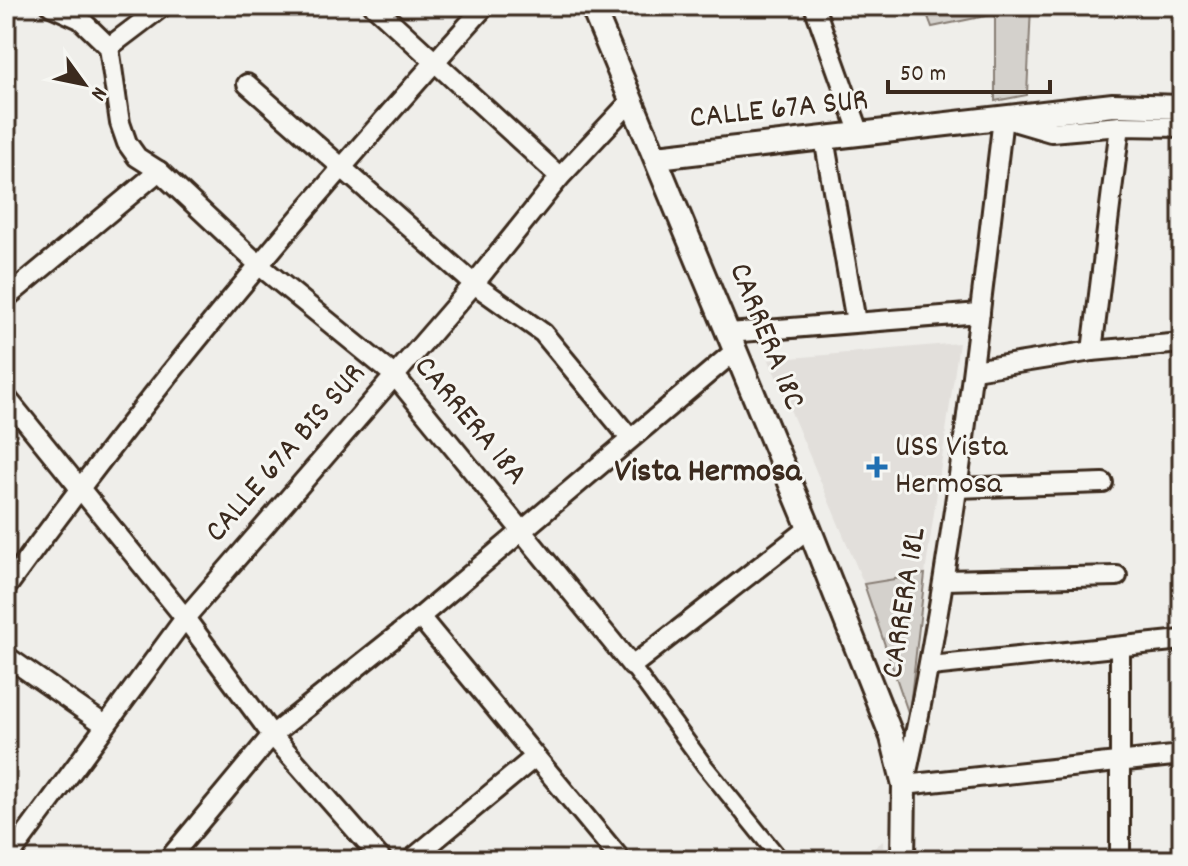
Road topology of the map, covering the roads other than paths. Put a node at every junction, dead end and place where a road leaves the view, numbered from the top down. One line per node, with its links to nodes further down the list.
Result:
1 (51, 6): 7 (street)
2 (163, 6): 7 (street)
3 (374, 6): 8 (street)
4 (485, 6): 8 (street)
5 (592, 6): 10 (street, CARRERA 18C)
6 (814, 6): 15 (street)
7 (109, 47): 19 (street, CARRERA 18A)
8 (436, 60): 18 (street); 20 (street)
9 (247, 84): 18 (street)
10 (630, 102): 17 (street, CARRERA 18C); 20 (street, CALLE 67A BIS SUR)
11 (1182, 107): 12 (street, CALLE 67A SUR)
12 (1003, 118): 13 (street, CALLE 67A SUR); 15 (street, CALLE 67A SUR); 24 (street, CARRERA 18L)
13 (1120, 126): 14 (street, CALLE 67A SUR); 28 (street)
14 (1182, 127)
15 (860, 134): 16 (street, CALLE 67A SUR)
16 (824, 138): 17 (street, CALLE 67A SUR); 25 (street)
17 (657, 157): 26 (street, CARRERA 18C)
18 (341, 168): 21 (street); 22 (street)
19 (159, 171): 21 (street, CARRERA 18A); 23 (street)
20 (560, 177): 22 (street, CALLE 67A BIS SUR)
21 (260, 266): 30 (street, CARRERA 18A); 34 (street)
22 (474, 284): 30 (street, CALLE 67A BIS SUR); 32 (street)
23 (6, 298)
24 (980, 313): 25 (street); 29 (street, CARRERA 18L)
25 (856, 322): 26 (street)
26 (733, 342): 32 (street); 36 (street, CARRERA 18C)
27 (1182, 343): 28 (street)
28 (1092, 351): 29 (street)
29 (974, 370): 35 (street, CARRERA 18L)
30 (395, 376): 37 (street, CARRERA 18A); 42 (street, CALLE 67A BIS SUR)
31 (6, 397): 34 (street)
32 (629, 437): 37 (street)
33 (1103, 483): 35 (street)
34 (78, 488): 40 (street); 42 (street)
35 (956, 488): 39 (street, CARRERA 18L)
36 (809, 528): 46 (street); 53 (street, CARRERA 18C)
37 (520, 531): 41 (street); 46 (street, CARRERA 18A)
38 (1117, 576): 39 (street)
39 (945, 580): 47 (street, CARRERA 18L)
40 (6, 588)
41 (420, 617): 49 (street); 51 (street)
42 (185, 618): 48 (street, CALLE 67A BIS SUR); 49 (street)
43 (1182, 640): 44 (street)
44 (1120, 647): 47 (street); 52 (street)
45 (6, 656): 48 (street)
46 (632, 666): 59 (street, CARRERA 18A)
47 (931, 666): 53 (street, CARRERA 18L)
48 (105, 725): 54 (street, CALLE 67A BIS SUR)
49 (272, 735): 55 (street); 56 (street)
50 (1182, 755): 52 (street)
51 (535, 757): 57 (street); 58 (street)
52 (1120, 760): 53 (street); 61 (street)
53 (904, 785): 60 (street, CARRERA 18L)
54 (7, 860)
55 (168, 860)
56 (382, 860)
57 (411, 860)
58 (621, 860)
59 (781, 860)
60 (903, 860)
61 (1120, 860)

